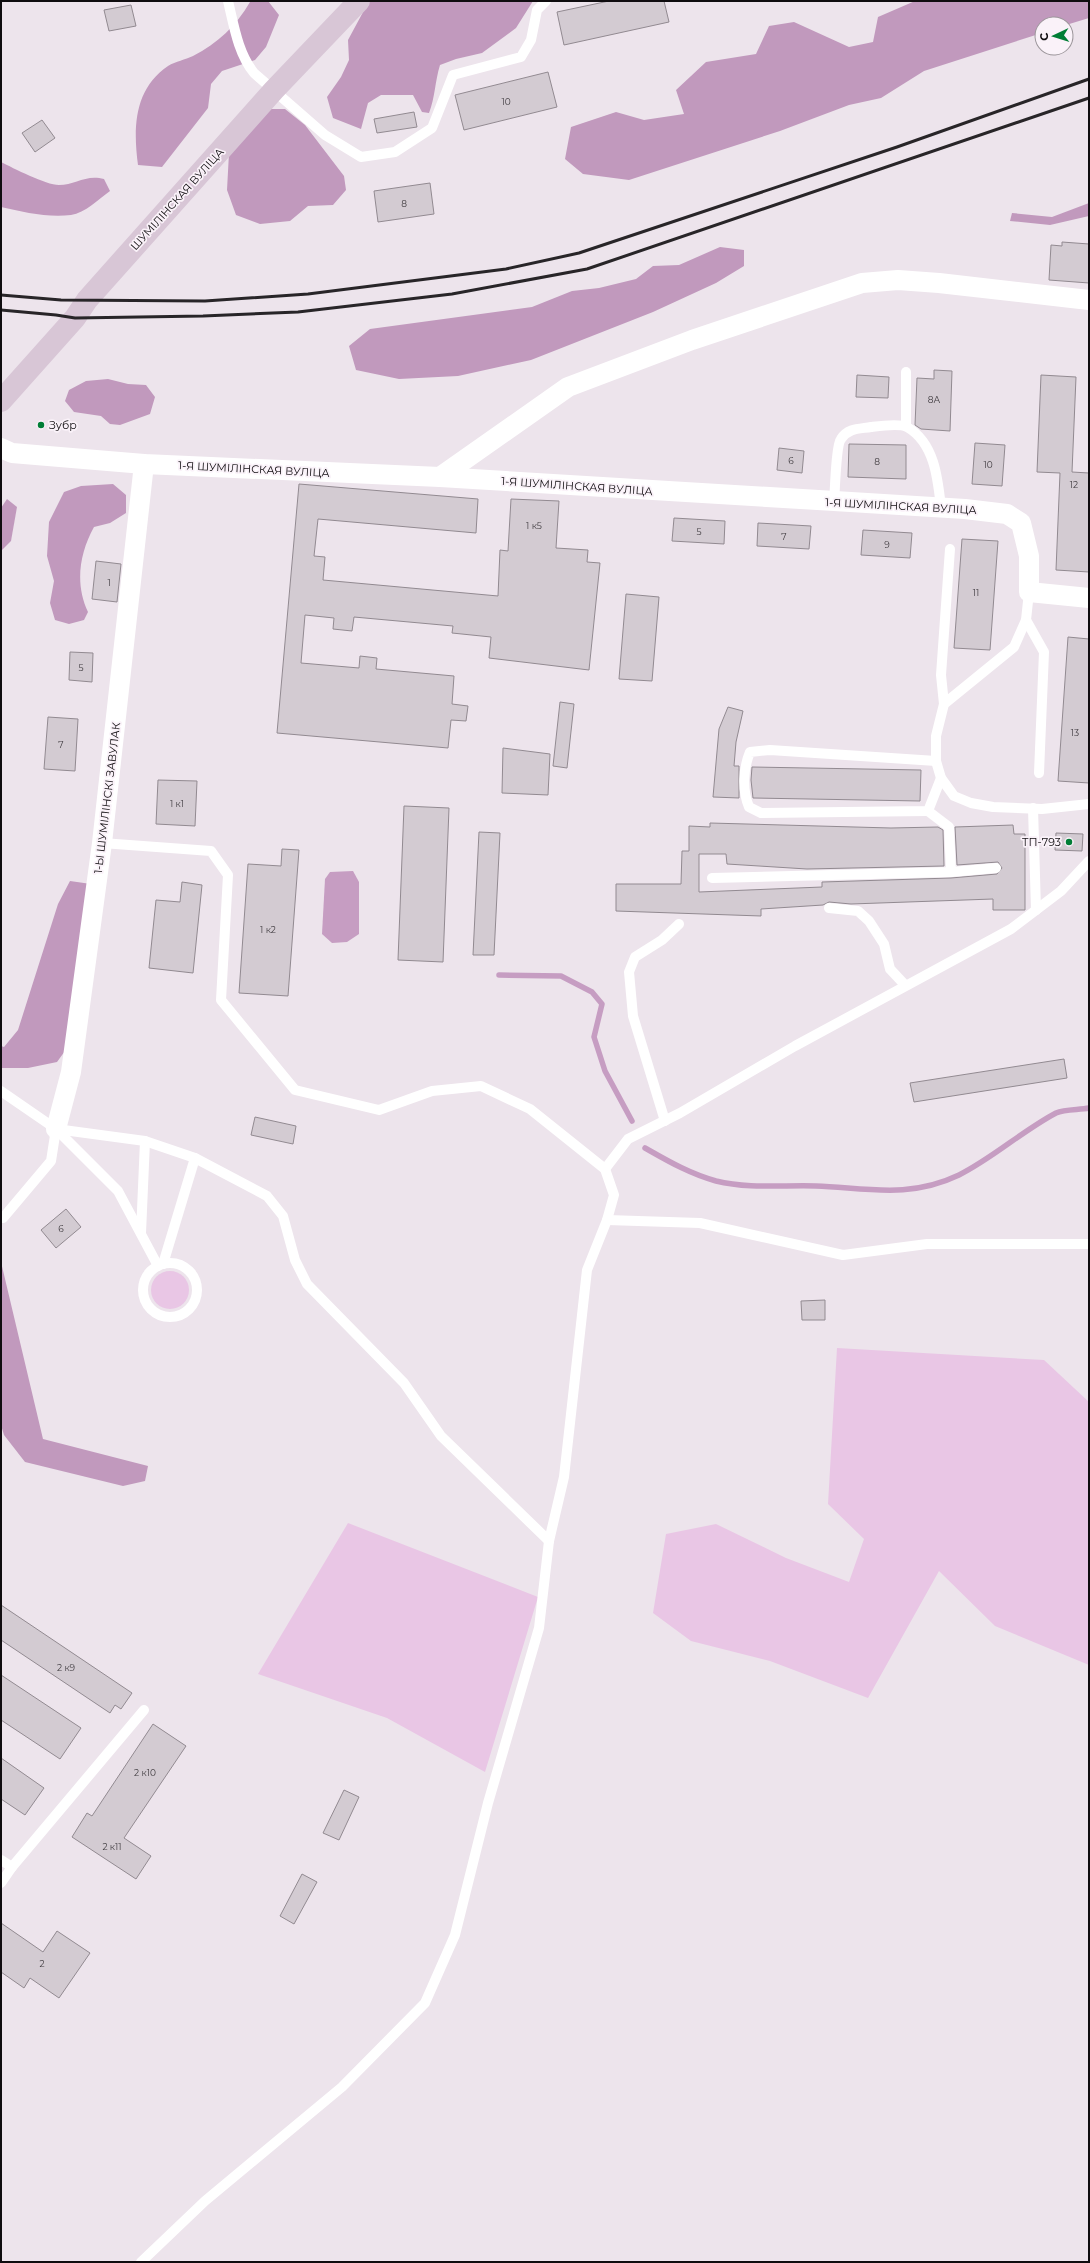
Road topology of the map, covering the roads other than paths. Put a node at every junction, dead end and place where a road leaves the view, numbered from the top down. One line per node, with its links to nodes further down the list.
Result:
1 (228, 1): 4 (lane)
2 (359, 1): 4 (main road, ШУМІЛІНСКАЯ ВУЛІЦА)
3 (546, 1): 4 (lane)
4 (274, 90): 7 (main road, ШУМІЛІНСКАЯ ВУЛІЦА)
5 (1089, 300): 11 (street)
6 (906, 372): 8 (lane)
7 (1, 401)
8 (906, 426): 12 (lane); 13 (lane)
9 (1, 448): 10 (street, 1-Я ШУМІЛІНСКАЯ ВУЛІЦА)
10 (144, 464): 11 (street, 1-Я ШУМІЛІНСКАЯ ВУЛІЦА); 25 (street, 1-Ы ШУМІЛІНСКІ ЗАВУЛАК)
11 (440, 477): 12 (street, 1-Я ШУМІЛІНСКАЯ ВУЛІЦА)
12 (834, 502): 13 (street, 1-Я ШУМІЛІНСКАЯ ВУЛІЦА)
13 (941, 508): 15 (street, 1-Я ШУМІЛІНСКАЯ ВУЛІЦА)
14 (950, 549): 18 (lane)
15 (1029, 592): 16 (street); 17 (lane)
16 (1089, 598)
17 (1026, 620): 18 (lane); 20 (lane)
18 (944, 704): 19 (lane)
19 (936, 760): 21 (lane); 24 (lane)
20 (1039, 773)
21 (941, 778): 23 (lane); 24 (lane)
22 (1089, 804): 23 (lane)
23 (1033, 808): 31 (lane)
24 (928, 811): 28 (lane)
25 (102, 843): 36 (street, 1-Ы ШУМІЛІНСКІ ЗАВУЛАК); 39 (lane)
26 (1089, 861): 31 (lane)
27 (996, 868): 28 (lane)
28 (951, 872): 29 (lane)
29 (712, 878)
30 (829, 908): 33 (lane)
31 (1036, 910): 33 (lane)
32 (678, 924): 35 (lane)
33 (905, 985): 35 (lane)
34 (1, 1091): 36 (lane)
35 (665, 1121): 39 (lane)
36 (56, 1129): 37 (lane); 40 (lane); 42 (lane)
37 (145, 1141): 38 (lane); 42 (lane)
38 (194, 1158): 44 (lane); 45 (lane)
39 (605, 1169): 41 (lane)
40 (2, 1218)
41 (607, 1220): 43 (lane); 45 (lane)
42 (141, 1234): 44 (lane)
43 (1089, 1244)
44 (160, 1265): 44 (lane)
45 (549, 1541): 50 (lane)
46 (144, 1710): 48 (lane)
47 (1, 1860): 48 (lane)
48 (12, 1867): 49 (lane)
49 (1, 1883)
50 (141, 2262)

